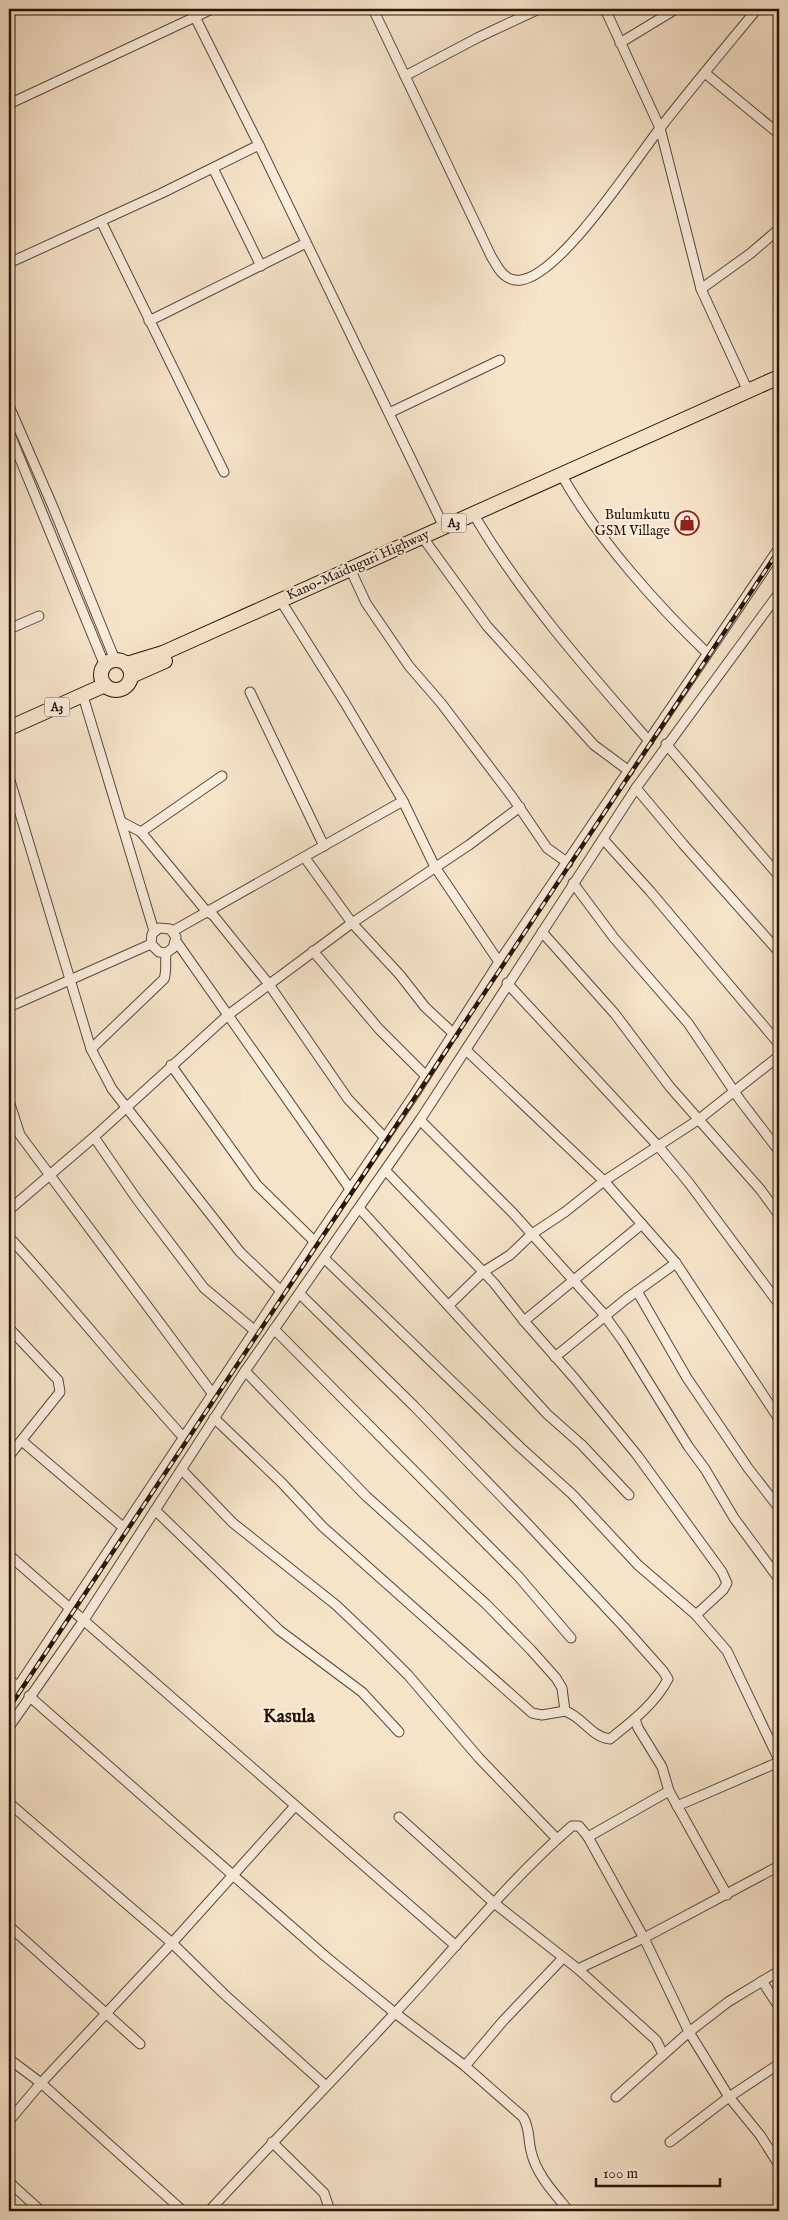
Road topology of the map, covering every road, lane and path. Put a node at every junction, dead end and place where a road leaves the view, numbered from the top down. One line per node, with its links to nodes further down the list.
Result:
1 (212, 9): 7 (street)
2 (373, 9): 10 (street)
3 (539, 9): 10 (street)
4 (605, 9): 8 (street)
5 (676, 9): 8 (street)
6 (757, 9): 9 (street)
7 (195, 17): 11 (street); 14 (street)
8 (620, 43): 12 (street)
9 (705, 73): 12 (street); 13 (street)
10 (405, 76): 12 (street)
11 (9, 104)
12 (660, 128): 21 (street)
13 (779, 134)
14 (259, 145): 15 (street); 18 (street)
15 (213, 168): 16 (street); 20 (street)
16 (100, 221): 19 (street); 22 (street)
17 (779, 229): 21 (street)
18 (306, 243): 20 (street); 28 (street)
19 (9, 263)
20 (261, 266): 22 (street)
21 (701, 289): 26 (street)
22 (149, 321): 30 (street)
23 (500, 360): 28 (street)
24 (779, 377): 26 (highway, Kano-Maiduguri Highway / A3)
25 (779, 387): 31 (highway, Kano-Maiduguri Highway / A3)
26 (748, 391): 33 (highway, Kano-Maiduguri Highway / A3)
27 (9, 406): 43 (street)
28 (389, 413): 33 (street)
29 (9, 432): 43 (street)
30 (224, 472)
31 (565, 481): 32 (highway, Kano-Maiduguri Highway / A3); 42 (street)
32 (477, 520): 34 (highway, Kano-Maiduguri Highway / A3); 48 (street)
33 (444, 527): 37 (highway, Kano-Maiduguri Highway / A3)
34 (426, 542): 36 (highway, Kano-Maiduguri Highway / A3); 50 (street)
35 (779, 548): 42 (street)
36 (353, 575): 37 (highway, Kano-Maiduguri Highway / A3); 55 (street)
37 (324, 584): 39 (highway, Kano-Maiduguri Highway / A3); 43 (highway, Kano-Maiduguri Highway / A3)
38 (779, 593): 49 (street)
39 (284, 606): 43 (highway, Kano-Maiduguri Highway / A3); 54 (street)
40 (39, 616): 41 (street)
41 (9, 629)
42 (707, 654): 48 (street)
43 (114, 671): 45 (highway, Kano-Maiduguri Highway / A3); 46 (highway, Kano-Maiduguri Highway / A3)
44 (250, 692): 59 (street)
45 (83, 696): 47 (highway, Kano-Maiduguri Highway / A3); 56 (street)
46 (9, 720)
47 (9, 728)
48 (649, 741): 50 (street)
49 (666, 744): 53 (street); 63 (street)
50 (629, 771): 61 (street)
51 (222, 776): 57 (street)
52 (9, 777): 76 (street)
53 (636, 788): 58 (street); 73 (street)
54 (403, 801): 59 (street); 62 (street)
55 (520, 807): 61 (street); 62 (street)
56 (122, 822): 57 (street); 67 (street)
57 (141, 832): 65 (street)
58 (603, 839): 64 (street); 82 (street)
59 (324, 846): 60 (street)
60 (304, 858): 65 (street); 66 (street)
61 (568, 863): 75 (street)
62 (435, 867): 66 (street); 75 (street)
63 (779, 876)
64 (574, 883): 69 (street); 88 (street)
65 (207, 912): 68 (street); 77 (street)
66 (352, 923): 72 (street); 81 (street)
67 (154, 931): 68 (street); 71 (street)
68 (173, 931): 70 (street)
69 (542, 932): 78 (street); 92 (street)
70 (176, 941): 74 (street); 80 (street)
71 (151, 944): 74 (street); 76 (street)
72 (313, 952): 77 (street); 87 (street)
73 (779, 952)
74 (166, 953): 83 (street)
75 (499, 962): 81 (street)
76 (70, 980): 79 (street); 83 (street)
77 (268, 983): 80 (street); 94 (street)
78 (508, 983): 84 (street); 95 (street)
79 (9, 1007)
80 (228, 1015): 86 (street); 100 (street)
81 (454, 1034): 87 (street)
82 (779, 1044)
83 (91, 1049): 90 (street)
84 (466, 1050): 91 (street); 99 (street)
85 (778, 1061): 88 (street)
86 (171, 1065): 90 (street); 107 (street)
87 (426, 1076): 94 (street)
88 (734, 1091): 92 (street); 96 (street)
89 (9, 1101): 98 (street)
90 (127, 1107): 93 (street); 112 (street)
91 (420, 1120): 97 (street); 105 (street)
92 (698, 1120): 95 (street); 103 (street)
93 (94, 1137): 98 (street); 121 (street)
94 (385, 1138): 100 (street)
95 (658, 1147): 99 (street); 115 (street)
96 (779, 1151)
97 (386, 1170): 101 (street); 110 (street)
98 (48, 1175): 102 (street); 124 (street)
99 (604, 1181): 104 (street); 105 (street)
100 (350, 1189): 107 (street)
101 (360, 1209): 108 (street); 116 (street)
102 (9, 1210)
103 (779, 1215)
104 (642, 1224): 109 (street); 111 (street)
105 (532, 1234): 110 (street); 111 (street)
106 (9, 1237): 127 (street)
107 (316, 1242): 112 (street)
108 (325, 1259): 114 (street); 138 (street)
109 (676, 1263): 113 (street); 126 (street)
110 (483, 1272): 116 (street); 118 (street)
111 (574, 1280): 117 (street); 118 (street)
112 (281, 1291): 121 (street)
113 (637, 1291): 117 (street); 132 (street)
114 (300, 1294): 120 (street); 146 (street)
115 (779, 1304)
116 (449, 1305): 131 (street)
117 (605, 1317): 122 (street); 136 (street)
118 (524, 1321): 122 (street)
119 (9, 1328): 128 (street)
120 (274, 1329): 123 (street); 140 (street)
121 (254, 1330): 124 (street)
122 (555, 1357): 138 (street)
123 (245, 1371): 125 (street); 145 (street)
124 (212, 1393): 127 (street)
125 (214, 1418): 130 (street); 145 (street)
126 (779, 1419)
127 (184, 1438): 134 (street)
128 (22, 1441): 129 (street); 134 (street)
129 (9, 1456)
130 (182, 1470): 133 (street); 156 (street)
131 (629, 1495)
132 (779, 1508)
133 (155, 1510): 139 (street); 148 (street)
134 (124, 1528): 137 (street)
135 (9, 1555): 137 (street)
136 (779, 1579)
137 (69, 1608): 139 (street); 142 (street)
138 (696, 1616): 149 (street)
139 (84, 1620): 143 (street); 152 (street)
140 (571, 1638)
141 (9, 1679): 142 (street)
142 (18, 1687): 144 (street)
143 (30, 1696): 147 (street); 158 (street)
144 (9, 1700)
145 (565, 1711): 146 (street)
146 (635, 1719): 150 (street)
147 (9, 1726)
148 (399, 1732)
149 (779, 1761): 153 (street)
150 (669, 1791): 153 (street); 155 (street)
151 (9, 1803): 163 (street)
152 (295, 1806): 158 (street); 164 (street)
153 (677, 1806): 159 (street)
154 (399, 1818): 160 (street)
155 (588, 1837): 156 (street); 162 (street)
156 (557, 1839): 160 (street)
157 (779, 1866): 159 (street)
158 (232, 1875): 163 (street); 171 (street)
159 (727, 1895): 162 (street)
160 (494, 1903): 164 (street); 165 (street)
161 (9, 1926): 170 (street)
162 (644, 1938): 166 (street); 172 (street)
163 (172, 1943): 170 (street); 179 (street)
164 (456, 1946): 171 (street)
165 (563, 1958): 166 (street); 177 (street)
166 (578, 1969): 174 (street)
167 (779, 1971): 168 (street)
168 (762, 1981): 169 (street); 172 (street)
169 (779, 2007)
170 (106, 2013): 173 (street); 178 (street)
171 (395, 2013): 177 (street); 179 (street)
172 (689, 2032): 174 (street); 181 (street)
173 (140, 2044)
174 (663, 2054): 180 (street)
175 (9, 2059): 178 (street)
176 (779, 2064): 181 (street)
177 (465, 2066): 191 (street)
178 (41, 2083): 182 (street); 188 (street)
179 (325, 2085): 183 (street)
180 (616, 2097)
181 (729, 2097): 184 (street); 185 (street)
182 (9, 2121)
183 (272, 2142): 189 (street); 190 (street)
184 (670, 2142)
185 (779, 2165)
186 (9, 2182): 187 (street)
187 (40, 2211)
188 (183, 2211)
189 (209, 2211)
190 (330, 2211)
191 (569, 2211)

